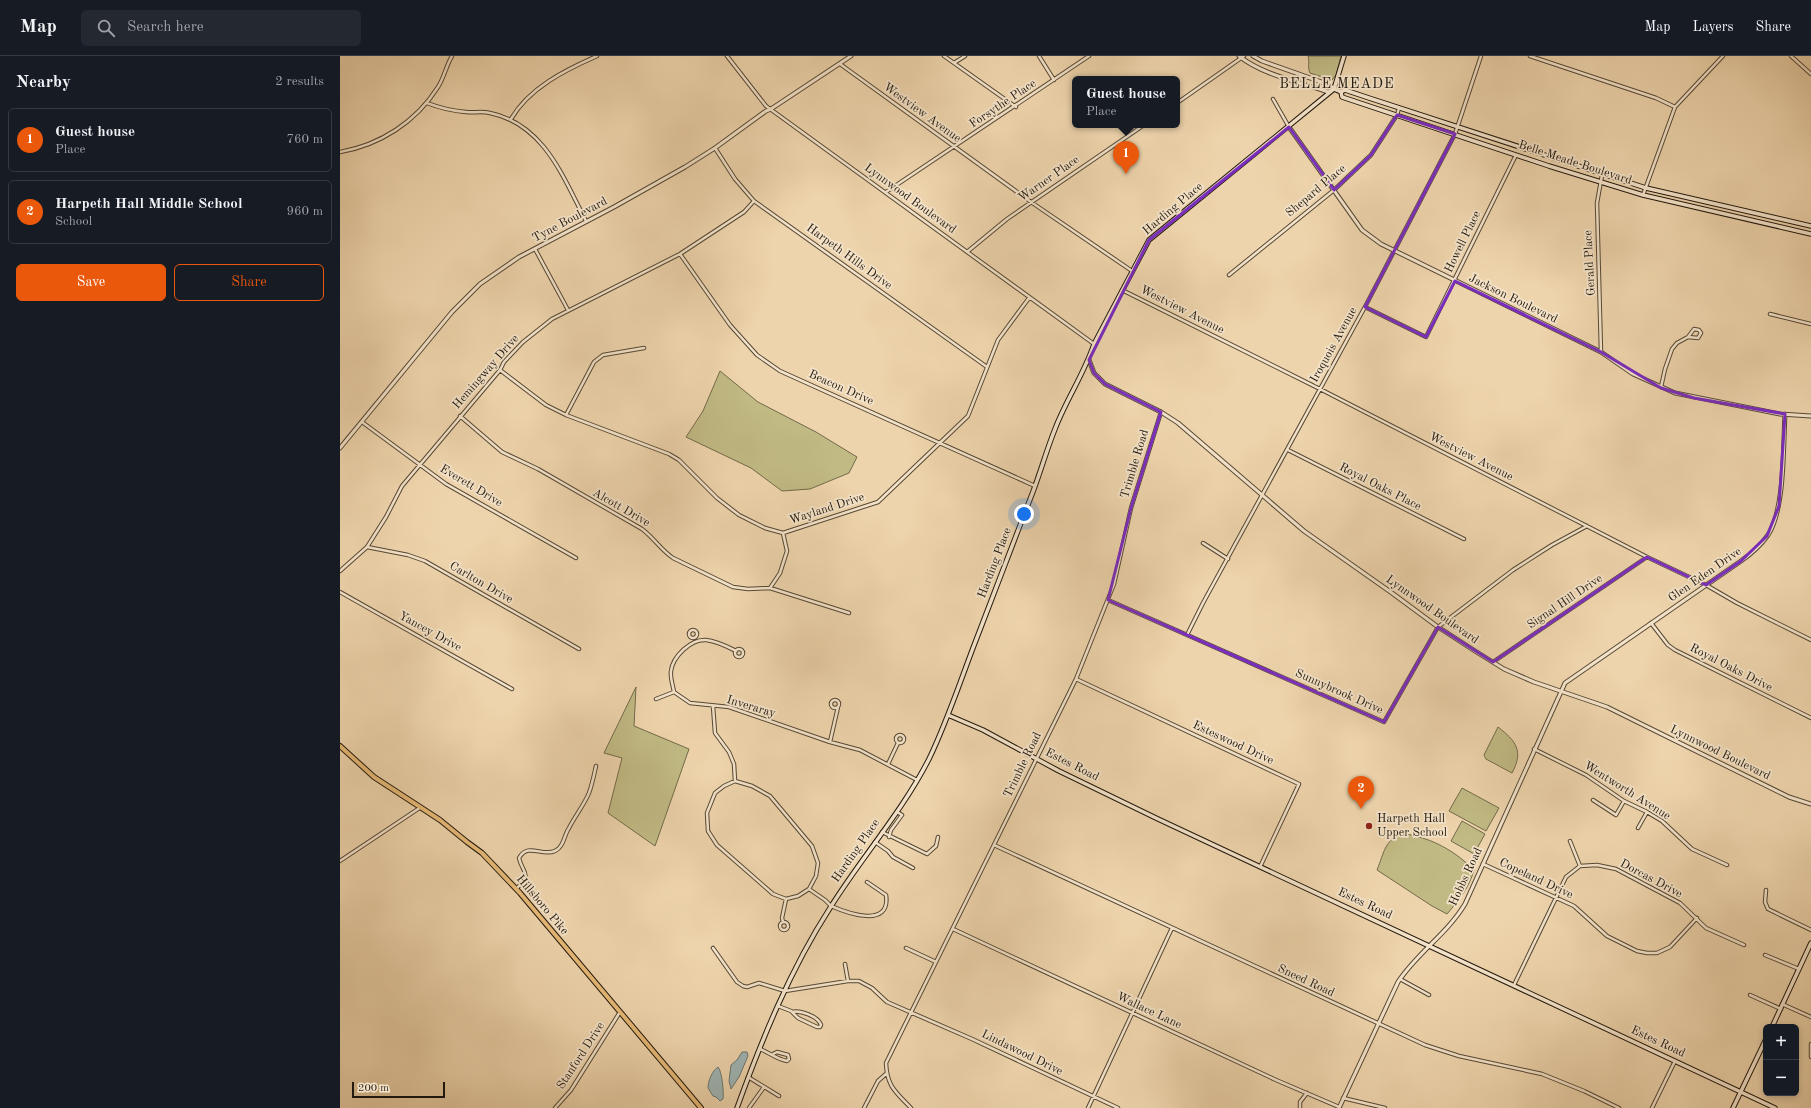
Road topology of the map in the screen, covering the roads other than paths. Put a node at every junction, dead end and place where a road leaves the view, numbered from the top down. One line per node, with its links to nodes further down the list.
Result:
1 (452, 56): 25 (street)
2 (597, 56): 31 (street)
3 (727, 56): 29 (street, Lynnwood Boulevard)
4 (851, 56): 18 (street, Tyne Boulevard)
5 (944, 56): 17 (street)
6 (965, 56): 17 (street)
7 (1038, 56): 20 (street)
8 (1089, 56): 20 (street, Forsythe Place)
9 (1239, 56): 15 (street, Belle Meade Boulevard)
10 (1253, 56): 21 (street, Belle Meade Boulevard)
11 (1344, 56): 21 (main road)
12 (1481, 56): 33 (street, Iroquois Avenue)
13 (1530, 56): 27 (street)
14 (1792, 56): 19 (street)
15 (1243, 57): 21 (street, Belle Meade Boulevard); 24 (street)
16 (1721, 57): 27 (street)
17 (954, 63): 26 (street)
18 (840, 64): 29 (street, Tyne Boulevard); 36 (street, Westview Avenue)
19 (1811, 74)
20 (1054, 80): 26 (street, Forsythe Place)
21 (1334, 89): 22 (main road, Belle Meade Boulevard); 32 (main road, Harding Place)
22 (1341, 92): 28 (main road, Belle Meade Boulevard); 30 (main road, Belle Meade Boulevard)
23 (1273, 99): 32 (street, Jackson Boulevard)
24 (1180, 101)
25 (427, 103): 31 (street); 39 (street)
26 (1016, 106): 36 (street, Forsythe Place)
27 (1675, 107): 43 (street)
28 (1399, 108): 30 (street, Shepard Place); 33 (main road, Belle Meade Boulevard)
29 (771, 109): 38 (street, Tyne Boulevard); 45 (street, Lynnwood Boulevard)
30 (1397, 115): 35 (main road, Belle Meade Boulevard); 44 (street, Shepard Place)
31 (511, 119): 53 (street)
32 (1289, 127): 44 (street, Jackson Boulevard); 60 (main road, Harding Place)
33 (1458, 127): 35 (street, Iroquois Avenue); 37 (main road, Belle Meade Boulevard)
34 (1140, 128): 48 (street, Warner Place)
35 (1455, 134): 40 (main road, Belle Meade Boulevard); 58 (street, Iroquois Avenue)
36 (955, 147): 45 (street, Forsythe Place); 48 (street, Westview Avenue)
37 (1518, 147): 40 (main road); 41 (main road, Belle Meade Boulevard)
38 (715, 148): 47 (street, Harpeth Hills Drive); 53 (street, Tyne Boulevard)
39 (340, 152)
40 (1516, 155): 42 (main road, Belle Meade Boulevard); 62 (street, Howell Place)
41 (1602, 175): 42 (street, Gerald Place); 43 (main road, Belle Meade Boulevard)
42 (1601, 182): 46 (main road, Belle Meade Boulevard); 72 (street, Gerald Place)
43 (1646, 188): 46 (street); 49 (main road, Belle Meade Boulevard)
44 (1334, 190): 58 (street, Jackson Boulevard); 61 (street, Shepard Place)
45 (886, 192): 57 (street, Lynnwood Boulevard)
46 (1643, 195): 51 (main road, Belle Meade Boulevard)
47 (754, 201): 59 (street, Hemingway Drive); 74 (street, Harpeth Hills Drive)
48 (1031, 202): 57 (street, Warner Place); 60 (street, Westview Avenue)
49 (1716, 205): 50 (main road, Belle Meade Boulevard); 51 (main road)
50 (1737, 210): 52 (main road); 54 (main road, Belle Meade Boulevard)
51 (1715, 212): 52 (main road, Belle Meade Boulevard)
52 (1735, 217): 55 (main road, Belle Meade Boulevard)
53 (586, 221): 56 (street, Tyne Boulevard)
54 (1811, 226)
55 (1811, 234)
56 (535, 249): 66 (street); 83 (street, Tyne Boulevard)
57 (967, 252): 64 (street, Lynnwood Boulevard)
58 (1395, 252): 62 (street, Jackson Boulevard); 65 (street, Iroquois Avenue)
59 (680, 254): 66 (street, Hemingway Drive); 84 (street, Beacon Drive)
60 (1132, 271): 63 (main road, Harding Place)
61 (1229, 275)
62 (1454, 281): 65 (street, Howell Place); 72 (street, Jackson Boulevard)
63 (1122, 290): 70 (main road, Harding Place); 77 (street, Westview Avenue)
64 (1029, 298): 70 (street, Lynnwood Boulevard); 74 (street, Wayland Drive)
65 (1365, 307): 77 (street, Iroquois Avenue)
66 (568, 310): 75 (street, Hemingway Drive)
67 (1770, 314): 68 (street)
68 (1811, 324)
69 (1688, 337): 69 (street); 76 (street)
70 (1094, 344): 73 (main road, Harding Place)
71 (644, 348): 80 (street)
72 (1600, 352): 76 (street, Jackson Boulevard)
73 (1089, 360): 78 (street, Lynnwood Boulevard); 88 (main road, Harding Place)
74 (987, 367): 84 (street, Wayland Drive)
75 (500, 370): 80 (street, Wayland Drive); 81 (street, Hemingway Drive)
76 (1661, 388): 79 (street, Jackson Boulevard)
77 (1320, 389): 86 (street, Iroquois Avenue); 90 (street, Westview Avenue)
78 (1161, 412): 89 (street, Lynnwood Boulevard); 102 (street, Trimble Road)
79 (1785, 414): 82 (street, Jackson Boulevard); 99 (street, Glen Eden Drive)
80 (566, 415): 91 (street, Wayland Drive)
81 (460, 416): 87 (street, Hemingway Drive); 100 (street, Alcott Drive)
82 (1811, 416)
83 (362, 422): 85 (street, Tyne Boulevard); 87 (street, Everett Drive)
84 (940, 442): 88 (street, Beacon Drive); 91 (street, Wayland Drive)
85 (340, 448)
86 (1288, 450): 89 (street, Iroquois Avenue); 92 (street, Royal Oaks Place)
87 (419, 464): 94 (street, Hemingway Drive); 96 (street, Everett Drive)
88 (1035, 486): 121 (main road, Harding Place)
89 (1263, 496): 97 (street, Iroquois Avenue); 105 (street, Lynnwood Boulevard)
90 (1587, 526): 95 (street, Westview Avenue); 105 (street, Sunnybrook Drive)
91 (783, 533): 100 (street)
92 (1464, 539)
93 (1203, 544): 97 (street)
94 (368, 548): 98 (street, Hemingway Drive); 110 (street, Carlton Drive)
95 (1647, 557): 99 (street, Westview Avenue); 112 (street, Signal Hill Drive)
96 (576, 558)
97 (1228, 559): 106 (street, Iroquois Avenue)
98 (340, 571)
99 (1706, 585): 104 (street, Glen Eden Drive); 108 (street, Westview Avenue)
100 (770, 588): 103 (street, Alcott Drive)
101 (340, 592): 114 (street, Yancey Drive)
102 (1108, 600): 106 (street, Sunnybrook Drive); 113 (street, Trimble Road)
103 (849, 613)
104 (1651, 623): 115 (street, Glen Eden Drive); 122 (street, Royal Oaks Drive)
105 (1438, 627): 106 (street, Sunnybrook Drive); 112 (street, Lynnwood Boulevard)
106 (1187, 635)
107 (694, 638): 109 (street)
108 (1811, 640)
109 (696, 643): 111 (street); 116 (street)
110 (579, 649)
111 (736, 651)
112 (1493, 662): 115 (street, Lynnwood Boulevard)
113 (1076, 679): 127 (street, Trimble Road); 149 (street, Esteswood Drive)
114 (512, 689)
115 (1560, 691): 118 (street, Glen Eden Drive); 134 (street, Lynnwood Boulevard)
116 (674, 692): 117 (street); 119 (street, Inveraray)
117 (656, 699)
118 (1555, 702): 126 (street, Hobbs Road)
119 (713, 706): 123 (street, Inveraray); 131 (street)
120 (838, 707): 123 (street)
121 (948, 714): 127 (main road, Estes Road); 130 (main road, Harding Place)
122 (1811, 718)
123 (830, 742): 128 (street, Inveraray)
124 (898, 742): 128 (street)
125 (340, 746): 135 (main road, Hillsboro Pike)
126 (1534, 750): 133 (street, Wentworth Avenue); 146 (street, Hobbs Road)
127 (1036, 758): 144 (street, Trimble Road); 149 (main road, Estes Road)
128 (888, 764): 130 (street, Inveraray)
129 (596, 766): 152 (street)
130 (917, 780): 136 (main road, Harding Place)
131 (735, 781): 153 (street); 156 (street)
132 (1593, 800): 133 (street)
133 (1624, 801): 137 (street, Wentworth Avenue)
134 (1811, 804)
135 (421, 807): 145 (street); 152 (main road, Hillsboro Pike)
136 (896, 811): 139 (main road, Harding Place); 140 (street)
137 (1647, 812): 138 (street); 147 (street, Wentworth Avenue)
138 (1638, 828)
139 (881, 832): 140 (street); 143 (main road, Harding Place)
140 (889, 837): 141 (street)
141 (938, 837)
142 (1570, 841): 148 (street)
143 (874, 842): 150 (street); 157 (main road, Harding Place)
144 (994, 845): 160 (street, Sneed Road); 161 (street, Trimble Road)
145 (340, 861)
146 (1483, 864): 155 (street, Copeland Drive); 165 (street, Hobbs Road)
147 (1727, 865)
148 (1580, 866): 155 (street); 158 (street, Dorcas Drive)
149 (1260, 867): 165 (main road, Estes Road)
150 (913, 868)
151 (867, 882): 157 (street)
152 (516, 889): 180 (main road, Hillsboro Pike)
153 (809, 889): 156 (street); 157 (street)
154 (1766, 890): 162 (street)
155 (1556, 897): 158 (street, Copeland Drive); 174 (street)
156 (786, 899): 159 (street)
157 (831, 906): 175 (main road, Harding Place)
158 (1697, 918): 164 (street, Dorcas Drive)
159 (783, 922)
160 (1172, 928): 183 (street); 185 (street, Sneed Road)
161 (953, 929): 169 (street, Trimble Road); 183 (street, Wallace Lane)
162 (1811, 930)
163 (1811, 943): 171 (main road)
164 (1744, 945)
165 (1431, 946): 172 (street, Hobbs Road); 174 (main road, Estes Road)
166 (713, 948): 175 (street)
167 (906, 948): 169 (street)
168 (1764, 955): 171 (street)
169 (936, 962): 182 (street, Trimble Road)
170 (845, 964): 173 (street)
171 (1799, 969): 179 (main road)
172 (1400, 979): 177 (street); 185 (street, Hobbs Road)
173 (848, 981): 175 (street); 182 (street)
174 (1514, 985): 192 (main road, Estes Road)
175 (785, 991): 178 (main road, Harding Place)
176 (1750, 994): 179 (street)
177 (1429, 995)
178 (778, 1006): 181 (street); 189 (main road, Harding Place)
179 (1782, 1006): 184 (street); 186 (main road)
180 (620, 1012): 201 (street, Stanford Drive); 202 (main road, Hillsboro Pike)
181 (792, 1012): 181 (street)
182 (912, 1013): 193 (street, Trimble Road); 199 (street, Lindawood Drive)
183 (1132, 1013): 197 (street, Wallace Lane); 199 (street)
184 (1811, 1017)
185 (1377, 1024): 200 (street, Hobbs Road); 212 (street, Sneed Road)
186 (1773, 1024)
187 (1811, 1044): 191 (street)
188 (1763, 1045): 196 (main road)
189 (760, 1049): 190 (street); 194 (main road, Harding Place)
190 (773, 1054): 190 (street)
191 (1811, 1057)
192 (1675, 1061): 196 (main road, Estes Road); 213 (street)
193 (887, 1073): 205 (street); 206 (street)
194 (748, 1077): 195 (street); 203 (main road, Harding Place)
195 (764, 1087): 198 (street); 204 (street)
196 (1740, 1092): 214 (main road); 215 (main road, Estes Road)
197 (1307, 1093): 209 (street); 210 (street, Wallace Lane)
198 (779, 1096)
199 (1093, 1097): 207 (street); 208 (street, Lindawood Drive)
200 (1344, 1098): 210 (street, Hobbs Road); 211 (street)
201 (555, 1108)
202 (702, 1108)
203 (737, 1108)
204 (749, 1108)
205 (864, 1108)
206 (912, 1108)
207 (1088, 1108)
208 (1118, 1108)
209 (1300, 1108)
210 (1339, 1108)
211 (1385, 1108)
212 (1619, 1108)
213 (1652, 1108)
214 (1733, 1108)
215 (1775, 1108)

